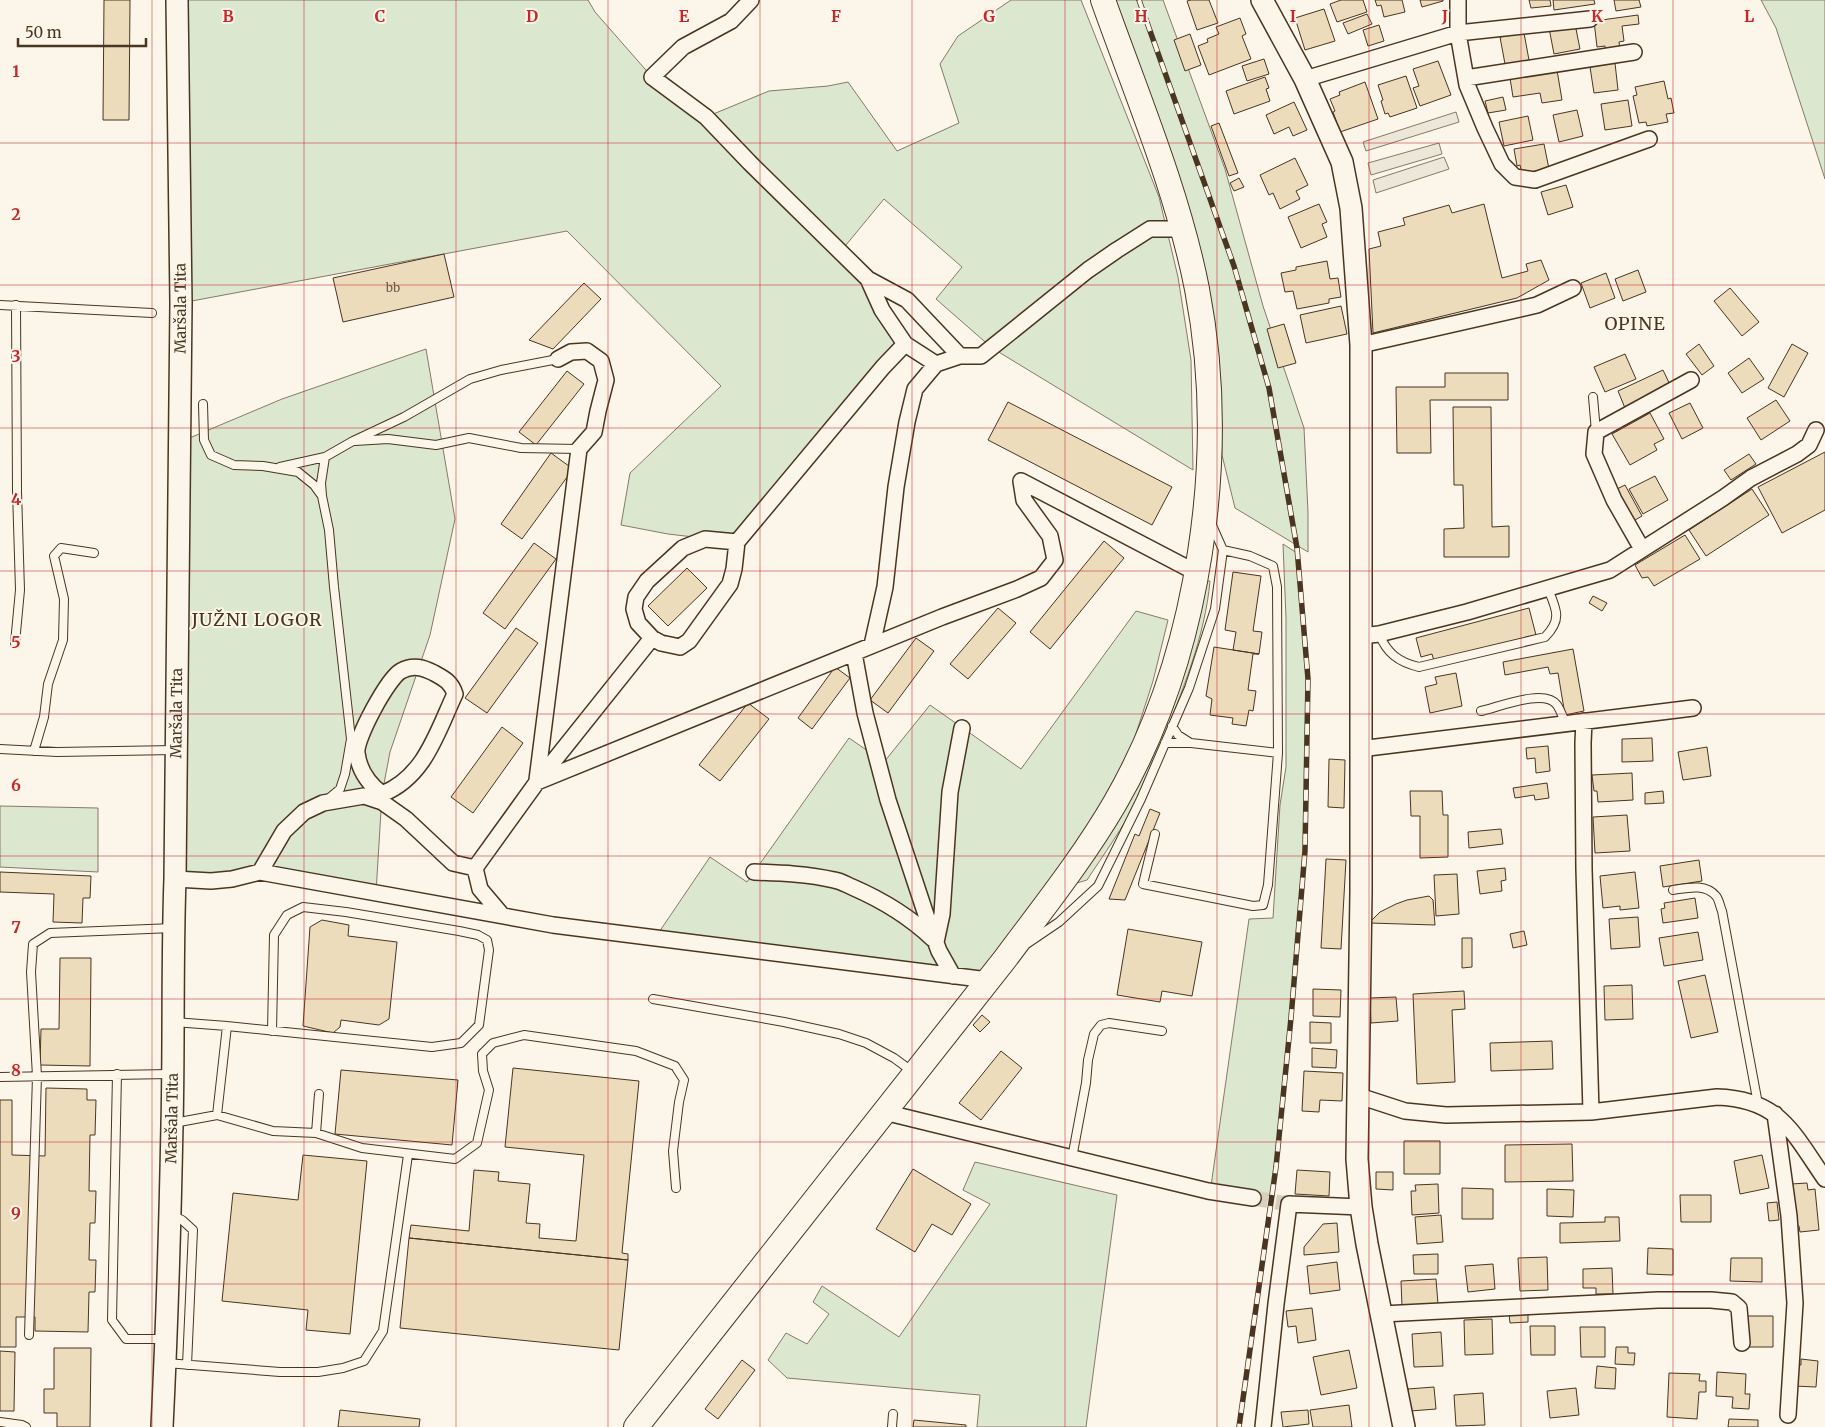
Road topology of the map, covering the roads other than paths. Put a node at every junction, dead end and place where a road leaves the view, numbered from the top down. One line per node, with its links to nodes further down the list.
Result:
1 (177, 0): 56 (street, Maršala Tita)
2 (751, 0): 13 (street)
3 (1102, 0): 12 (main road)
4 (1262, 0): 9 (street)
5 (1458, 0): 7 (street)
6 (1590, 19): 7 (street)
7 (1458, 33): 9 (street); 10 (street)
8 (1634, 52): 10 (street)
9 (1304, 78): 19 (street)
10 (1466, 78): 11 (street)
11 (1649, 139)
12 (1182, 229): 20 (street); 33 (main road)
13 (868, 279): 18 (street); 20 (street)
14 (1573, 288): 19 (street)
15 (0, 305): 16 (lane)
16 (16, 305): 17 (lane); 42 (lane)
17 (152, 313)
18 (905, 344): 22 (street); 34 (street)
19 (1361, 345): 40 (street)
20 (960, 356): 22 (street)
21 (558, 359): 28 (lane); 29 (street)
22 (936, 364): 43 (street)
23 (1691, 380): 27 (street)
24 (1593, 397): 27 (lane)
25 (203, 404): 31 (lane)
26 (1816, 430): 35 (street)
27 (1596, 432): 35 (street)
28 (353, 441): 29 (lane); 30 (lane)
29 (579, 449): 59 (street)
30 (325, 457): 31 (lane); 32 (lane)
31 (278, 467): 32 (lane)
32 (322, 496): 53 (lane)
33 (1205, 511): 36 (lane); 38 (main road)
34 (737, 542): 41 (street); 41 (street)
35 (1642, 549): 39 (street)
36 (1223, 550): 49 (lane); 58 (lane)
37 (94, 552): 57 (lane)
38 (1197, 574): 43 (street); 71 (main road)
39 (1548, 589): 40 (street); 40 (lane)
40 (1370, 635): 55 (street)
41 (652, 638): 59 (street)
42 (15, 643)
43 (872, 645): 44 (street)
44 (854, 652): 59 (street); 70 (street)
45 (1692, 708): 47 (street)
46 (1481, 711): 48 (lane)
47 (1584, 722): 48 (street); 88 (street)
48 (1566, 724): 55 (street)
49 (1172, 726): 51 (lane); 52 (lane)
50 (962, 728): 70 (street)
51 (1165, 743): 52 (lane); 71 (lane)
52 (1191, 743): 58 (lane)
53 (354, 745): 60 (street); 60 (street); 61 (lane)
54 (0, 749): 57 (lane)
55 (1360, 749): 85 (street)
56 (176, 750): 57 (lane); 66 (street, Maršala Tita)
57 (34, 751)
58 (1278, 753): 62 (lane)
59 (537, 782): 63 (street)
60 (382, 798): 61 (street); 63 (street)
61 (323, 803): 64 (street)
62 (1156, 834)
63 (475, 868): 68 (street)
64 (260, 872): 66 (street); 68 (street)
65 (754, 872): 70 (street)
66 (175, 879): 69 (street, Maršala Tita)
67 (1673, 890): 86 (lane)
68 (502, 916): 72 (street)
69 (173, 928): 75 (street, Maršala Tita); 82 (lane)
70 (936, 942): 72 (street)
71 (1005, 959): 73 (main road)
72 (953, 976): 73 (street)
73 (988, 980): 79 (main road)
74 (653, 999): 79 (lane)
75 (173, 1022): 76 (lane); 81 (street, Maršala Tita)
76 (227, 1026): 77 (lane); 90 (lane)
77 (272, 1031): 77 (lane)
78 (1162, 1032): 94 (lane)
79 (914, 1073): 87 (main road)
80 (117, 1074): 81 (lane); 82 (lane); 102 (lane)
81 (172, 1074): 91 (street, Maršala Tita)
82 (37, 1076): 83 (lane); 101 (lane)
83 (0, 1077)
84 (319, 1094): 92 (lane)
85 (1359, 1096): 88 (street); 98 (street)
86 (1758, 1104): 88 (street); 89 (street)
87 (884, 1112): 94 (street); 111 (main road)
88 (1591, 1112)
89 (1775, 1114): 95 (street); 107 (street)
90 (217, 1115): 91 (lane); 92 (lane)
91 (172, 1124): 99 (street, Maršala Tita)
92 (316, 1133): 93 (lane)
93 (408, 1155): 96 (lane); 105 (lane)
94 (1072, 1158): 97 (street)
95 (1825, 1179)
96 (676, 1188)
97 (1253, 1198)
98 (1361, 1207): 100 (street); 113 (street)
99 (170, 1214): 102 (street, Maršala Tita); 105 (lane)
100 (1382, 1314): 103 (street); 114 (street)
101 (29, 1335)
102 (166, 1339): 104 (street, Maršala Tita)
103 (1742, 1343)
104 (165, 1363): 105 (lane); 110 (street, Maršala Tita)
105 (187, 1365)
106 (893, 1414): 112 (lane)
107 (1788, 1415)
108 (0, 1422): 109 (lane)
109 (26, 1427)
110 (162, 1427)
111 (636, 1427)
112 (892, 1427)
113 (1263, 1427)
114 (1404, 1427)

